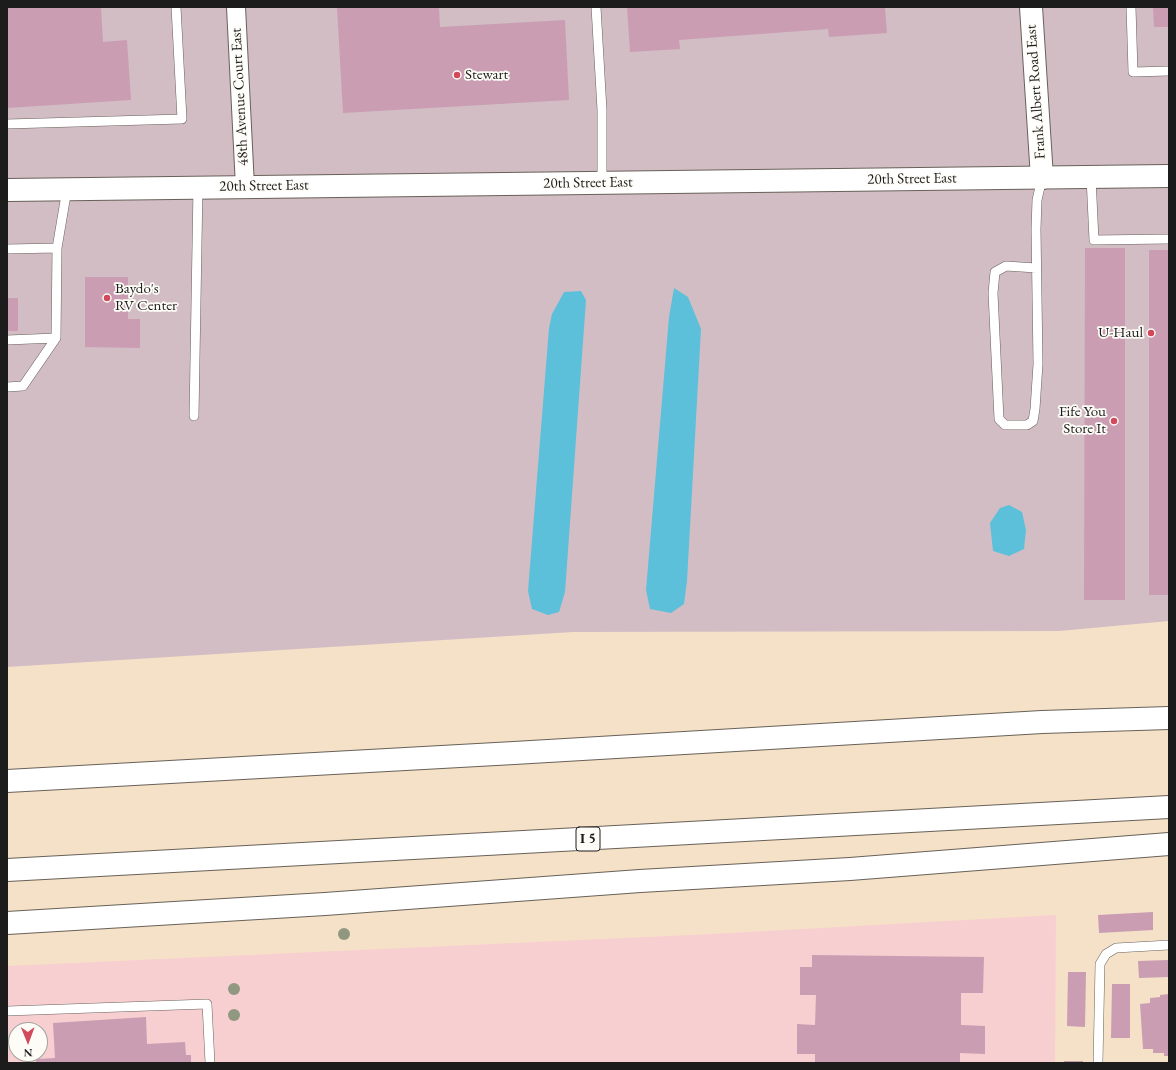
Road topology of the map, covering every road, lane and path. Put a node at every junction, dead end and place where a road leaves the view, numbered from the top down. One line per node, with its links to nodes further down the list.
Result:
1 (176, 7): 7 (lane)
2 (236, 7): 13 (street, 48th Avenue Court East)
3 (596, 7): 11 (lane)
4 (1031, 7): 10 (main road, Frank Albert Road East)
5 (1131, 7): 6 (lane)
6 (1169, 71)
7 (7, 124)
8 (1169, 176): 9 (main road, 20th Street East)
9 (1091, 177): 10 (main road, 20th Street East); 16 (lane)
10 (1042, 178): 11 (main road, 20th Street East); 19 (lane)
11 (602, 182): 13 (main road, 20th Street East)
12 (198, 187): 13 (main road, 20th Street East); 14 (main road, 20th Street East); 23 (lane)
13 (245, 187)
14 (67, 189): 15 (main road, 20th Street East); 18 (lane)
15 (7, 190)
16 (1169, 239)
17 (7, 248): 18 (lane)
18 (57, 248): 20 (lane)
19 (1036, 268): 19 (lane)
20 (56, 338): 21 (lane); 22 (lane)
21 (7, 340)
22 (7, 387)
23 (194, 416)
24 (1169, 718): 25 (main road)
25 (7, 781)
26 (1169, 807): 28 (main road, I 5)
27 (1169, 844): 29 (main road)
28 (7, 870)
29 (151, 915): 30 (main road); 31 (main road)
30 (7, 923)
31 (7, 931)
32 (1169, 945): 35 (lane)
33 (7, 1011): 34 (lane)
34 (210, 1063)
35 (1098, 1063)

